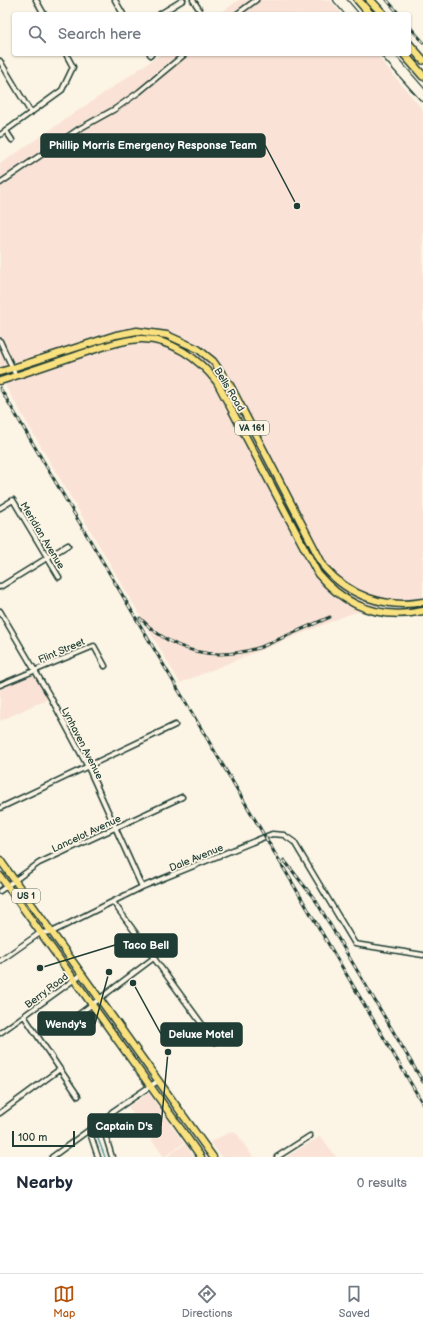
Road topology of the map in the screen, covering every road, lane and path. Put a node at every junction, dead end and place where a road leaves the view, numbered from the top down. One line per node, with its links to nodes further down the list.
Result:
1 (36, 0): 11 (street)
2 (115, 0): 12 (street)
3 (183, 0): 13 (street)
4 (193, 0): 10 (street)
5 (256, 0): 14 (street)
6 (337, 0): 15 (main road)
7 (343, 0): 16 (main road)
8 (358, 0): 17 (highway)
9 (370, 0): 18 (highway)
10 (199, 9)
11 (43, 12)
12 (123, 12)
13 (163, 12)
14 (240, 12)
15 (347, 12)
16 (353, 12)
17 (368, 12)
18 (381, 12)
19 (411, 46): 25 (highway)
20 (67, 56): 30 (street)
21 (183, 56): 34 (street)
22 (386, 56): 29 (main road)
23 (392, 56): 28 (main road)
24 (406, 56): 27 (highway)
25 (423, 60)
26 (0, 61): 30 (street)
27 (423, 76)
28 (423, 92)
29 (423, 98)
30 (31, 113): 31 (street)
31 (6, 131): 32 (street); 33 (street)
32 (0, 135)
33 (12, 140)
34 (0, 183)
35 (0, 341): 38 (street)
36 (83, 346): 37 (main road); 38 (main road, Bells Road / VA 161); 42 (main road, Bells Road / VA 161)
37 (84, 353): 40 (main road, Bells Road / VA 161); 43 (main road, Bells Road / VA 161)
38 (13, 368): 39 (main road, Bells Road / VA 161); 40 (street)
39 (0, 372)
40 (16, 376): 41 (main road, Bells Road / VA 161)
41 (0, 381)
42 (252, 428): 43 (main road); 45 (main road, Bells Road / VA 161)
43 (244, 432): 46 (main road, Bells Road / VA 161)
44 (0, 508): 48 (street, Meridian Avenue)
45 (307, 534): 46 (main road); 51 (main road, Bells Road / VA 161)
46 (299, 538): 53 (main road, Bells Road / VA 161)
47 (68, 546): 48 (street)
48 (48, 557): 49 (street, Meridian Avenue); 50 (street)
49 (59, 577)
50 (0, 587)
51 (423, 602)
52 (0, 611): 55 (street, Lynhaven Avenue)
53 (423, 611)
54 (105, 666): 55 (street, Flint Street)
55 (35, 670): 56 (street, Flint Street); 58 (street, Lynhaven Avenue)
56 (0, 685)
57 (175, 725): 58 (street)
58 (88, 767): 60 (street); 61 (street, Lynhaven Avenue)
59 (182, 797): 61 (street, Lancelot Avenue)
60 (0, 808)
61 (114, 828): 64 (street, Lancelot Avenue); 66 (street, Lynhaven Avenue)
62 (0, 860): 64 (main road, US 1)
63 (0, 876): 65 (main road, US 1)
64 (15, 880): 65 (street, Lancelot Avenue); 69 (main road, US 1)
65 (7, 886): 67 (street, Lancelot Avenue); 70 (main road, US 1)
66 (142, 887): 68 (street, Dale Avenue); 71 (street, Dale Avenue)
67 (0, 890)
68 (113, 902): 69 (street, Dale Avenue); 72 (street)
69 (52, 932): 70 (street, Dale Avenue); 74 (main road, US 1)
70 (40, 933): 73 (street); 75 (main road, US 1)
71 (423, 955)
72 (155, 957): 76 (street); 81 (street)
73 (0, 961)
74 (82, 974): 75 (street, Berry Road); 76 (main road, US 1)
75 (74, 980): 77 (main road, US 1); 78 (street, Berry Road)
76 (99, 998): 77 (street); 83 (main road, US 1)
77 (91, 1004): 79 (street); 84 (main road, US 1)
78 (24, 1016): 80 (street, Berry Road); 82 (street)
79 (66, 1024)
80 (0, 1033)
81 (215, 1042)
82 (60, 1069): 85 (street); 86 (street)
83 (158, 1081): 84 (street); 92 (main road, US 1)
84 (150, 1086): 90 (street); 91 (main road, US 1)
85 (78, 1096)
86 (0, 1113)
87 (310, 1136): 93 (street)
88 (52, 1157): 89 (street)
89 (98, 1157)
90 (112, 1157)
91 (201, 1157)
92 (213, 1157)
93 (277, 1157)

